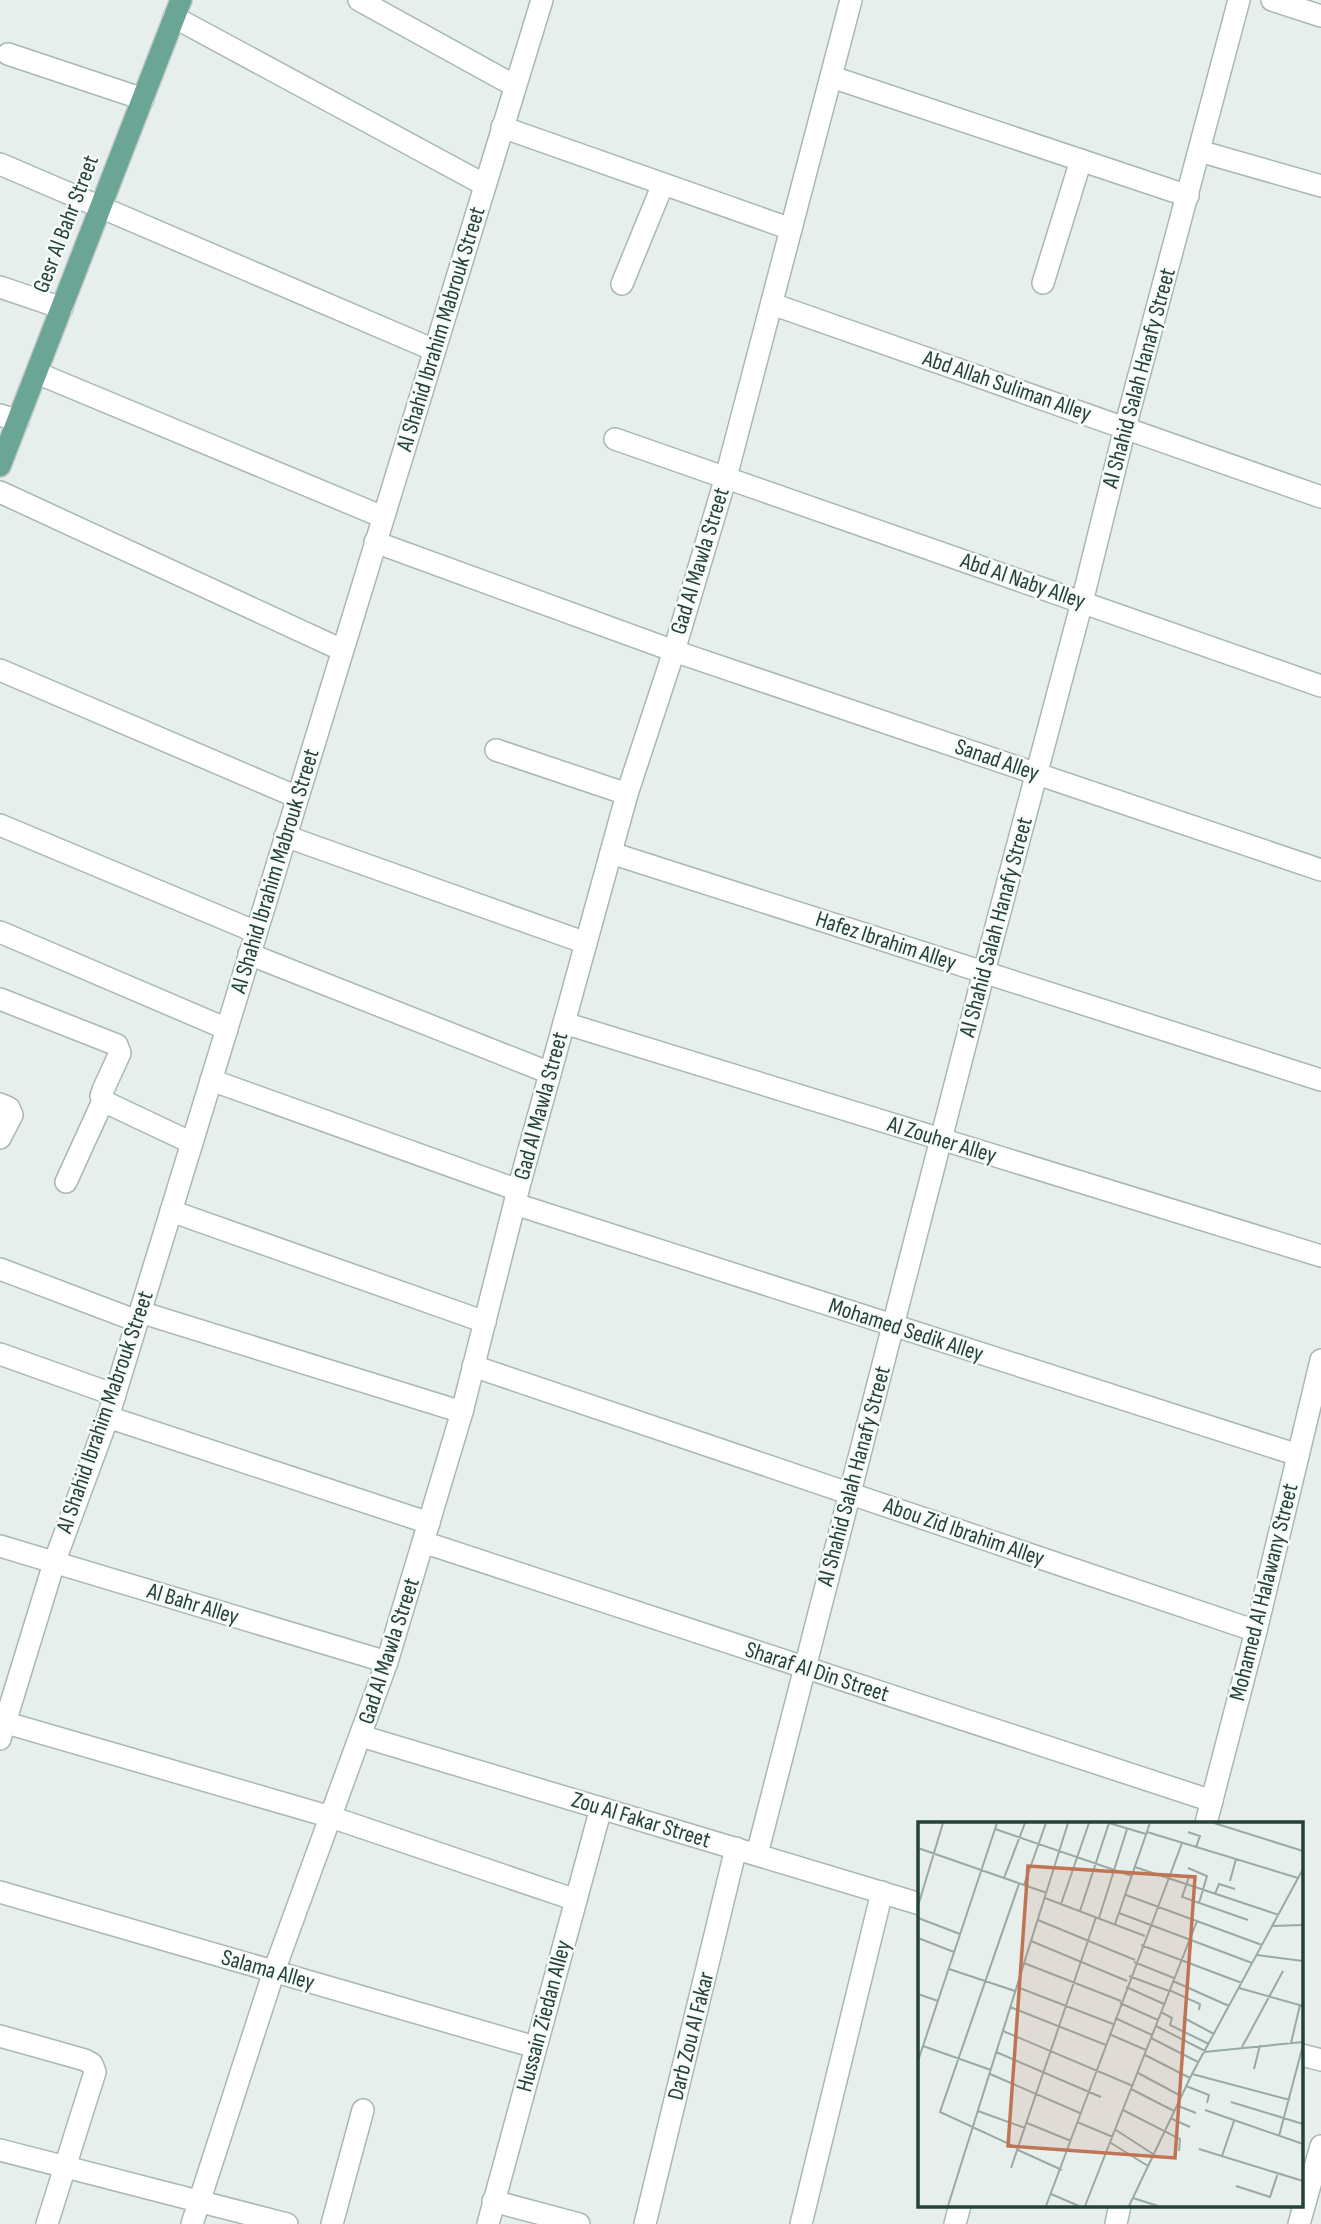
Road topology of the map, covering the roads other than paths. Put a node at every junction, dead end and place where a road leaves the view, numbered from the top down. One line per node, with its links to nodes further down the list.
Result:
1 (359, 0): 10 (street)
2 (542, 0): 10 (street, Al Shahid Ibrahim Mabrouk Street)
3 (851, 0): 9 (street, Gad Al Mawla Street)
4 (1239, 0): 13 (street, Al Shahid Salah Hanafy Street)
5 (1272, 0): 7 (street)
6 (177, 8): 11 (main road, Gesr Al Bahr Street); 17 (street)
7 (1321, 16)
8 (8, 54): 11 (street)
9 (832, 77): 14 (street); 21 (street, Gad Al Mawla Street)
10 (515, 86): 12 (street, Al Shahid Ibrahim Mabrouk Street)
11 (143, 99): 20 (main road, Gesr Al Bahr Street)
12 (502, 127): 16 (street); 17 (street, Al Shahid Ibrahim Mabrouk Street)
13 (1199, 151): 18 (street); 19 (street, Al Shahid Salah Hanafy Street)
14 (1081, 160): 19 (street); 22 (street)
15 (0, 164): 20 (street)
16 (663, 184): 21 (street); 23 (street)
17 (485, 185): 27 (street, Al Shahid Ibrahim Mabrouk Street)
18 (1321, 186)
19 (1188, 196): 30 (street, Al Shahid Salah Hanafy Street)
20 (102, 206): 26 (main road, Gesr Al Bahr Street); 27 (street)
21 (791, 229): 25 (street, Gad Al Mawla Street)
22 (1043, 283)
23 (622, 284)
24 (0, 287): 26 (street)
25 (772, 304): 30 (street, Abd Allah Suliman Alley); 33 (street, Gad Al Mawla Street)
26 (62, 308): 28 (main road, Gesr Al Bahr Street)
27 (434, 350): 36 (street, Al Shahid Ibrahim Mabrouk Street)
28 (37, 373): 29 (main road, Gesr Al Bahr Street); 36 (street)
29 (9, 418): 32 (main road, Gesr Al Bahr Street)
30 (1125, 428): 35 (street, Abd Allah Suliman Alley); 38 (street, Al Shahid Salah Hanafy Street)
31 (615, 439): 33 (street, Abd Al Naby Alley)
32 (0, 467)
33 (726, 477): 38 (street, Abd Al Naby Alley); 40 (street, Gad Al Mawla Street)
34 (0, 492): 39 (street)
35 (1321, 497)
36 (383, 517): 37 (street, Al Shahid Ibrahim Mabrouk Street)
37 (375, 542): 39 (street, Al Shahid Ibrahim Mabrouk Street); 40 (street, Sanad Alley)
38 (1082, 602): 42 (street, Abd Al Naby Alley); 44 (street, Al Shahid Salah Hanafy Street)
39 (342, 650): 46 (street, Al Shahid Ibrahim Mabrouk Street)
40 (674, 651): 44 (street, Sanad Alley); 45 (street, Gad Al Mawla Street)
41 (0, 670): 46 (street)
42 (1321, 686)
43 (496, 750): 45 (street)
44 (1036, 774): 50 (street, Sanad Alley); 55 (street, Al Shahid Salah Hanafy Street)
45 (627, 794): 49 (street, Gad Al Mawla Street)
46 (298, 797): 48 (street, Al Shahid Ibrahim Mabrouk Street)
47 (0, 825): 52 (street)
48 (285, 835): 52 (street, Al Shahid Ibrahim Mabrouk Street); 53 (street)
49 (611, 853): 53 (street, Gad Al Mawla Street); 55 (street, Hafez Ibrahim Alley)
50 (1321, 870)
51 (0, 932): 58 (street)
52 (256, 932): 54 (street, Al Shahid Ibrahim Mabrouk Street)
53 (586, 943): 57 (street, Gad Al Mawla Street)
54 (249, 954): 58 (street, Al Shahid Ibrahim Mabrouk Street); 59 (street)
55 (984, 972): 61 (street, Hafez Ibrahim Alley); 65 (street, Al Shahid Salah Hanafy Street)
56 (0, 999): 62 (street)
57 (564, 1023): 59 (street, Gad Al Mawla Street); 65 (street, Al Zouher Alley)
58 (227, 1029): 60 (street, Al Shahid Ibrahim Mabrouk Street)
59 (550, 1073): 68 (street, Gad Al Mawla Street)
60 (211, 1080): 66 (street, Al Shahid Ibrahim Mabrouk Street); 68 (street, Mohamed Sedik Alley)
61 (1321, 1080)
62 (103, 1101): 66 (street); 67 (street)
63 (0, 1104): 64 (street)
64 (0, 1138)
65 (941, 1139): 70 (street, Al Zouher Alley); 74 (street, Al Shahid Salah Hanafy Street)
66 (192, 1143): 69 (street, Al Shahid Ibrahim Mabrouk Street)
67 (66, 1182)
68 (516, 1197): 73 (street, Gad Al Mawla Street); 74 (street, Mohamed Sedik Alley)
69 (171, 1211): 72 (street, Al Shahid Ibrahim Mabrouk Street); 73 (street)
70 (1321, 1256)
71 (0, 1269): 72 (street)
72 (139, 1316): 78 (street, Al Shahid Ibrahim Mabrouk Street); 79 (street)
73 (485, 1322): 77 (street, Gad Al Mawla Street)
74 (893, 1325): 81 (street, Mohamed Sedik Alley); 82 (street, Al Shahid Salah Hanafy Street)
75 (0, 1354): 78 (street)
76 (1321, 1360): 81 (street, Mohamed Al Halawany Street)
77 (473, 1366): 79 (street, Gad Al Mawla Street); 82 (street, Abou Zid Ibrahim Alley)
78 (115, 1395): 80 (street, Al Shahid Ibrahim Mabrouk Street)
79 (462, 1412): 83 (street, Gad Al Mawla Street)
80 (108, 1417): 83 (street, Sharaf Al Din Street); 85 (street, Al Shahid Ibrahim Mabrouk Street)
81 (1298, 1455): 86 (street, Mohamed Al Halawany Street)
82 (849, 1493): 86 (street, Abou Zid Ibrahim Alley); 88 (street, Al Shahid Salah Hanafy Street)
83 (426, 1533): 87 (street, Gad Al Mawla Street); 88 (street, Sharaf Al Din Street)
84 (0, 1546): 85 (street, Al Bahr Alley)
85 (54, 1563): 87 (street, Al Bahr Alley); 89 (street, Al Shahid Ibrahim Mabrouk Street)
86 (1256, 1631): 91 (street, Mohamed Al Halawany Street)
87 (387, 1662): 90 (street, Gad Al Mawla Street)
88 (804, 1667): 91 (street, Sharaf Al Din Street); 96 (street, Al Shahid Salah Hanafy Street)
89 (2, 1728): 93 (street)
90 (361, 1736): 92 (street, Zou Al Fakar Street); 93 (street, Gad Al Mawla Street)
91 (1212, 1801): 94 (street, Mohamed Al Halawany Street)
92 (601, 1808): 95 (street, Zou Al Fakar Street); 99 (street, Hussain Ziedan Alley)
93 (331, 1817): 99 (street); 101 (street, Gad Al Mawla Street)
94 (1206, 1822)
95 (736, 1848): 96 (street, Zou Al Fakar Street); 121 (street, Darb Zou Al Fakar)
96 (757, 1854): 98 (street, Zou Al Fakar Street)
97 (0, 1892): 101 (street, Salama Alley)
98 (882, 1892): 100 (street, Zou Al Fakar Street); 122 (street)
99 (576, 1900): 103 (street, Hussain Ziedan Alley)
100 (918, 1903)
101 (274, 1971): 103 (street, Salama Alley); 110 (street, Gad Al Mawla Street)
102 (0, 2036): 109 (street)
103 (536, 2047): 111 (street, Hussain Ziedan Alley)
104 (1304, 2056): 105 (street)
105 (1321, 2060)
106 (363, 2110): 118 (street)
107 (1321, 2146): 125 (street)
108 (0, 2150): 109 (street)
109 (66, 2166): 110 (street); 115 (street)
110 (198, 2200): 114 (street); 116 (street, Gad Al Mawla Street)
111 (493, 2202): 119 (street, Hussain Ziedan Alley); 120 (street)
112 (960, 2206): 123 (street)
113 (1120, 2206): 124 (street)
114 (246, 2219): 117 (street)
115 (47, 2224)
116 (192, 2224)
117 (288, 2224)
118 (332, 2224)
119 (488, 2224)
120 (579, 2224)
121 (645, 2224)
122 (801, 2224)
123 (955, 2224)
124 (1116, 2224)
125 (1299, 2224)

